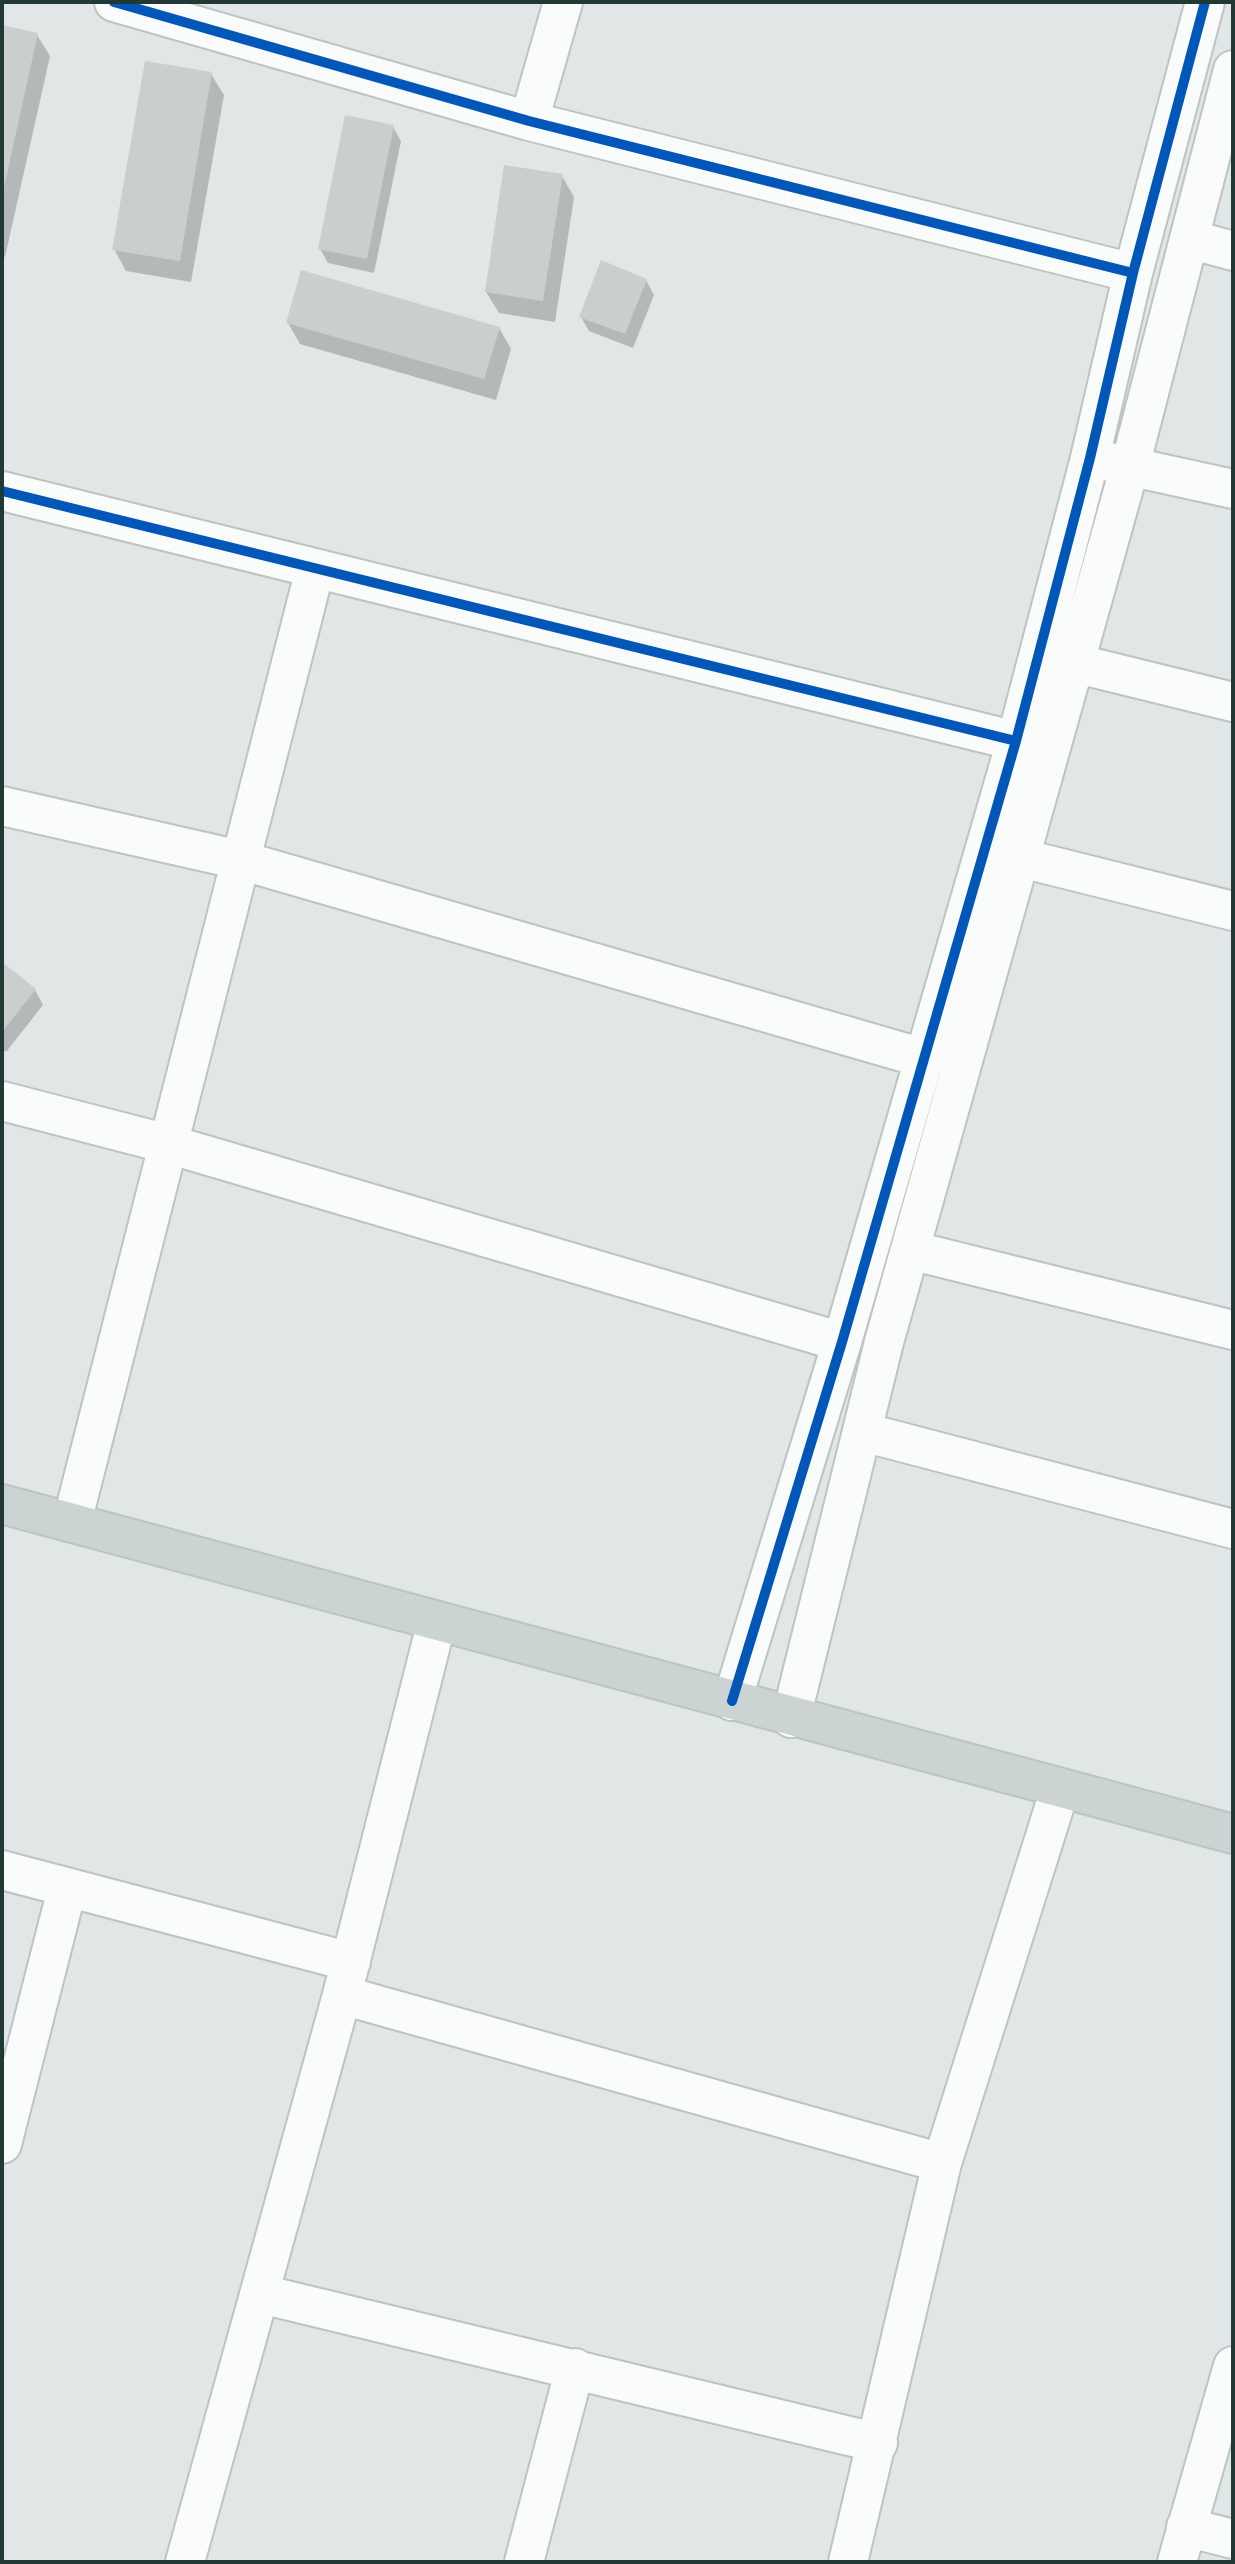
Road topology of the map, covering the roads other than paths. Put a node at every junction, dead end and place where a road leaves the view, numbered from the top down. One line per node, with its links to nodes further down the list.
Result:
1 (114, 2): 5 (street)
2 (563, 2): 5 (street)
3 (1205, 2): 8 (street)
4 (1233, 70): 6 (street)
5 (529, 121): 8 (street)
6 (1189, 239): 7 (street); 10 (street)
7 (1233, 251)
8 (1133, 272): 9 (street)
9 (1090, 458): 10 (street); 16 (street)
10 (1130, 466): 11 (street); 14 (street)
11 (1233, 489)
12 (2, 491): 13 (street)
13 (316, 569): 16 (street); 19 (street)
14 (1074, 663): 15 (street); 18 (street)
15 (1233, 702)
16 (1016, 741): 21 (street)
17 (2, 806): 19 (street)
18 (1021, 858): 20 (street); 24 (street)
19 (240, 860): 21 (street); 23 (street)
20 (1233, 911)
21 (923, 1058): 26 (street)
22 (2, 1101): 23 (street)
23 (168, 1144): 26 (street); 29 (street)
24 (910, 1250): 25 (street); 27 (street)
25 (1233, 1330)
26 (842, 1342): 32 (street)
27 (863, 1433): 30 (street); 33 (street)
28 (2, 1504): 29 (main road)
29 (72, 1522): 31 (main road)
30 (1233, 1529)
31 (437, 1621): 32 (main road); 38 (street)
32 (732, 1701): 33 (main road)
33 (791, 1718): 34 (main road)
34 (1060, 1789): 35 (main road); 40 (street)
35 (1233, 1834)
36 (2, 1870): 37 (street)
37 (67, 1889): 38 (street); 39 (street)
38 (347, 1979): 40 (street); 41 (street)
39 (2, 2144)
40 (942, 2163): 44 (street)
41 (261, 2294): 43 (street); 47 (street)
42 (1233, 2365): 46 (street)
43 (575, 2368): 44 (street); 48 (street)
44 (878, 2443): 49 (street)
45 (1233, 2539): 46 (street)
46 (1181, 2545)
47 (185, 2562)
48 (524, 2562)
49 (848, 2562)

